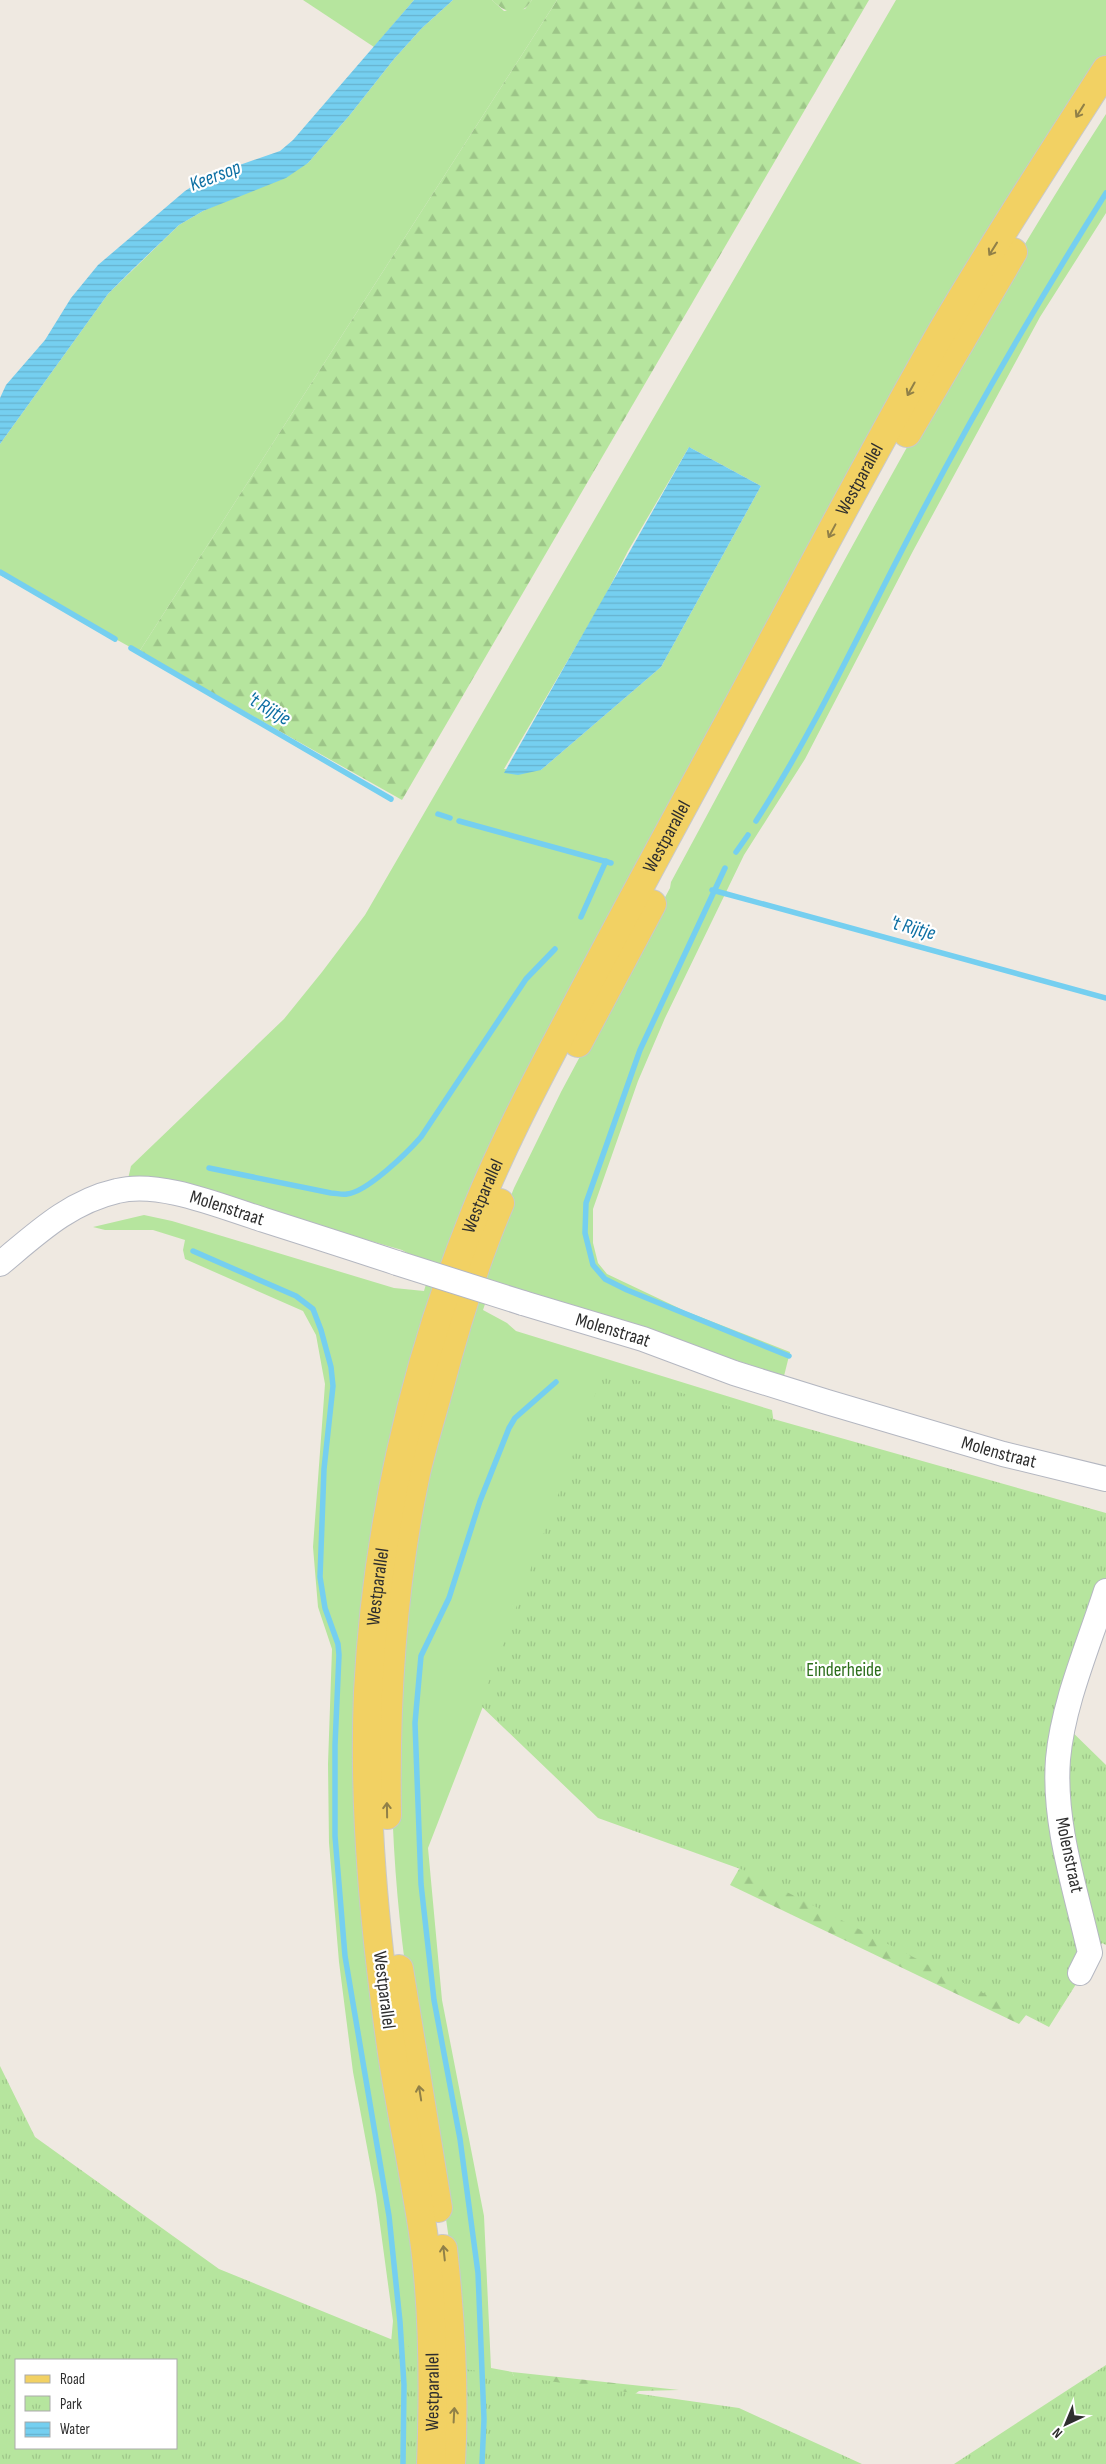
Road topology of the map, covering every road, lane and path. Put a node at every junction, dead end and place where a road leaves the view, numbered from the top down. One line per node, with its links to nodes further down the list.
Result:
1 (1106, 70): 7 (main road, Westparallel, one-way to 7)
2 (1106, 102): 8 (main road, Westparallel, one-way to 2)
3 (0, 1264): 4 (street, Molenstraat, bridge)
4 (1106, 1479)
5 (1106, 1591): 6 (street, Molenstraat)
6 (1080, 1973)
7 (431, 2464)
8 (451, 2464)

